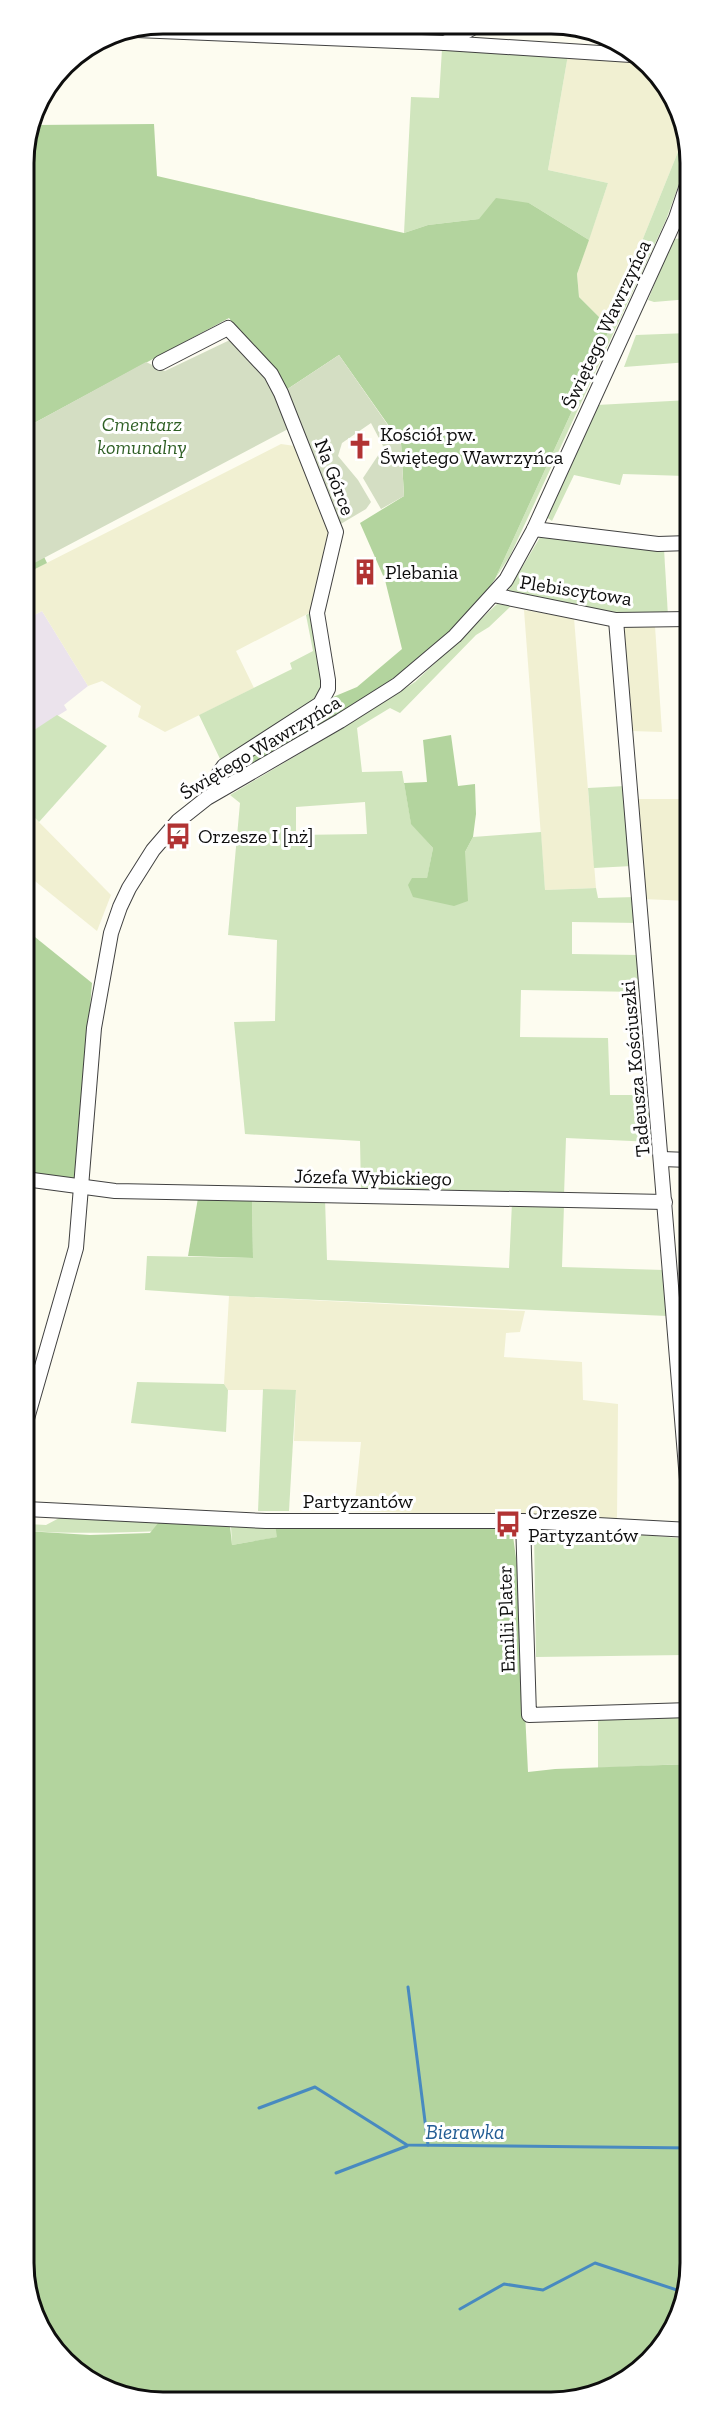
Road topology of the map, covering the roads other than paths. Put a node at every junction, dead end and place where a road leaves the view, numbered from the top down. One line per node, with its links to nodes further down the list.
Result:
1 (224, 34): 3 (street)
2 (462, 34): 3 (street)
3 (445, 44): 4 (street)
4 (620, 54)
5 (680, 206): 7 (street, Świętego Wawrzyńca)
6 (160, 363): 12 (street, Na Górce)
7 (534, 529): 8 (street); 9 (street, Świętego Wawrzyńca)
8 (680, 543)
9 (494, 595): 11 (street, Plebiscytowa); 12 (street, Świętego Wawrzyńca)
10 (680, 619): 11 (street, Plebiscytowa)
11 (616, 620): 13 (street, Tadeusza Kościuszki)
12 (223, 788): 16 (street, Świętego Wawrzyńca)
13 (662, 1159): 14 (street); 17 (street, Tadeusza Kościuszki)
14 (680, 1160)
15 (35, 1180): 16 (street, Józefa Wybickiego)
16 (81, 1187): 17 (street, Józefa Wybickiego); 19 (street, Świętego Wawrzyńca)
17 (665, 1202): 18 (street, Tadeusza Kościuszki)
18 (680, 1390)
19 (34, 1393)
20 (34, 1509): 21 (street, Partyzantów)
21 (523, 1521): 22 (street, Partyzantów); 23 (street, Emilii Plater)
22 (680, 1529)
23 (680, 1710)

